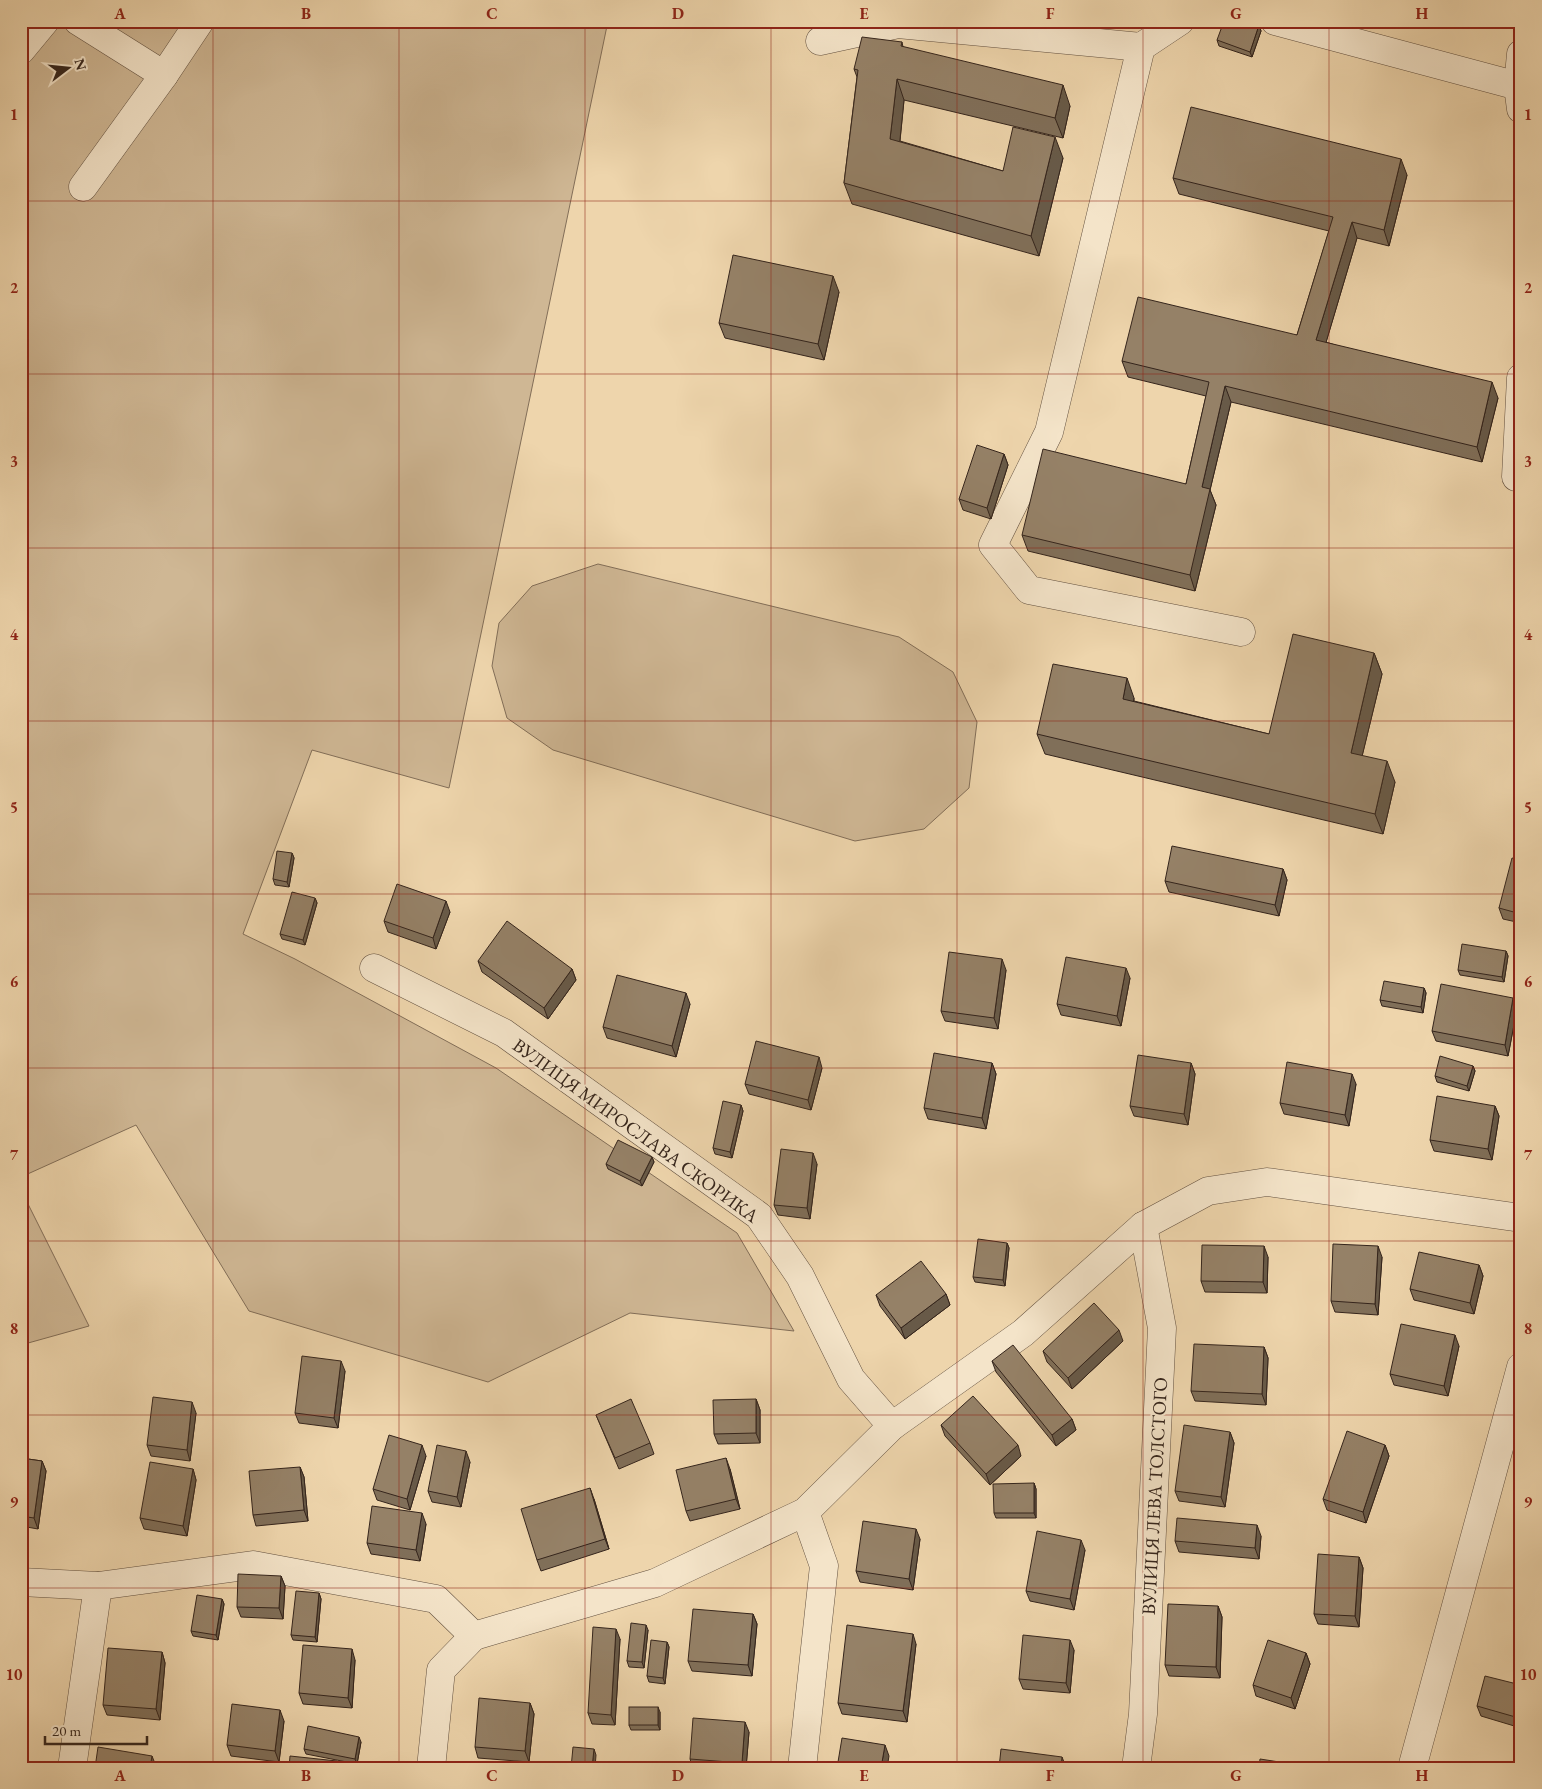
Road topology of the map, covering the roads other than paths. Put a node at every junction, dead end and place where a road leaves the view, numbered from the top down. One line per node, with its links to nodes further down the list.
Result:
1 (46, 21): 8 (street)
2 (78, 21): 10 (street)
3 (200, 21): 10 (street)
4 (1180, 21): 7 (street)
5 (1275, 21): 11 (street)
6 (820, 41): 7 (street)
7 (1141, 47): 15 (street)
8 (21, 50)
9 (1521, 54): 11 (street)
10 (164, 75): 12 (street)
11 (1519, 98)
12 (83, 187)
13 (1521, 378): 14 (street)
14 (1521, 478)
15 (1242, 632)
16 (374, 968): 20 (street, ВУЛИЦЯ МИРОСЛАВА СКОРИКА)
17 (1521, 1218): 18 (street)
18 (1142, 1226): 20 (street); 29 (street, ВУЛИЦЯ ЛЕВА ТОЛСТОГО)
19 (1521, 1367): 21 (street)
20 (892, 1426): 22 (street)
21 (1513, 1426): 30 (street)
22 (806, 1512): 25 (street); 28 (street)
23 (21, 1582): 24 (street)
24 (98, 1586): 25 (street); 26 (street)
25 (474, 1636): 27 (street)
26 (72, 1768)
27 (431, 1768)
28 (802, 1768)
29 (1136, 1768)
30 (1412, 1768)

